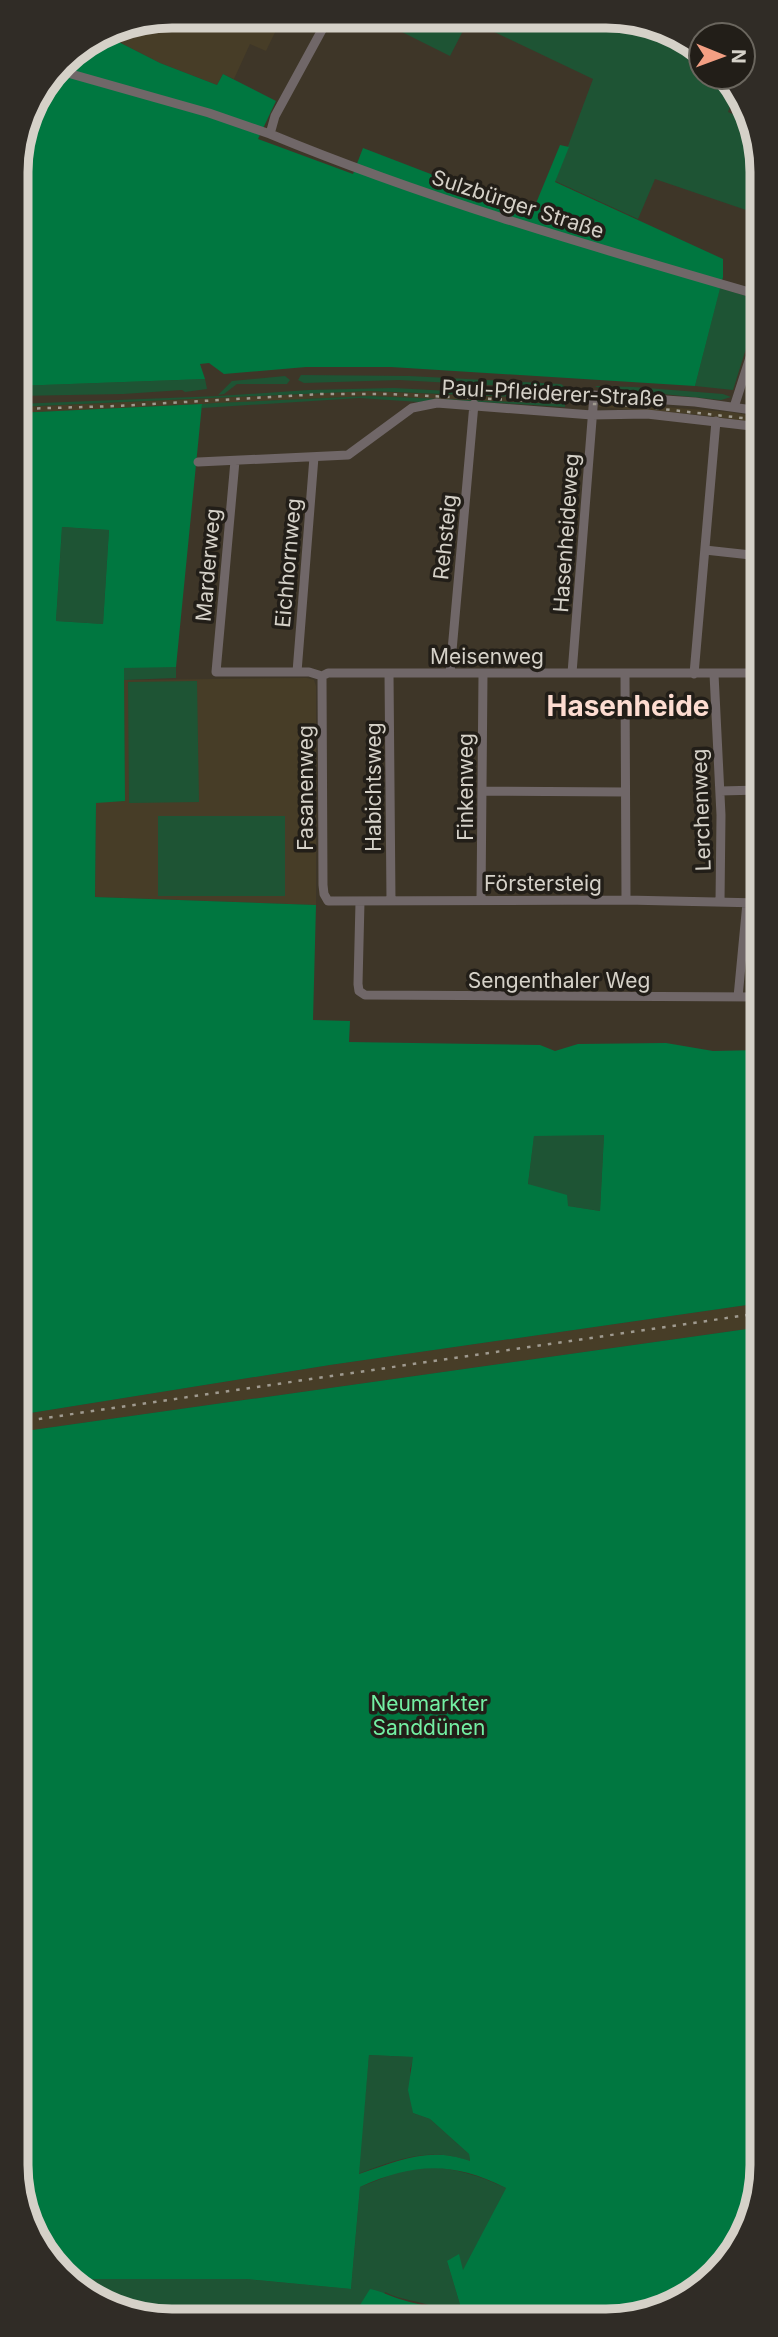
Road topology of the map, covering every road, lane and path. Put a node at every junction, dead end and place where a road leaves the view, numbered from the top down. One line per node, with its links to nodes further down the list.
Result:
1 (323, 28): 3 (street)
2 (68, 73): 3 (street, Sulzbürger Straße)
3 (270, 134): 4 (street, Sulzbürger Straße)
4 (750, 292)
5 (750, 360): 7 (street)
6 (474, 404): 9 (street, Paul-Pfleiderer-Straße); 12 (street, Paul-Pfleiderer-Straße); 20 (street, Rehsteig)
7 (734, 407): 8 (street); 9 (street, Hasenheideweg)
8 (750, 409)
9 (592, 415): 10 (street, Paul-Pfleiderer-Straße); 21 (street, Hasenheideweg)
10 (716, 421): 11 (street, Paul-Pfleiderer-Straße); 15 (street)
11 (750, 426)
12 (314, 457): 13 (street, Paul-Pfleiderer-Straße); 18 (street, Eichhornweg)
13 (235, 461): 14 (street, Paul-Pfleiderer-Straße); 17 (street, Marderweg)
14 (198, 462)
15 (705, 550): 16 (street); 25 (street)
16 (750, 555)
17 (216, 672): 18 (street, Meisenweg)
18 (297, 672): 27 (street, Meisenweg)
19 (389, 673): 20 (street, Meisenweg); 27 (street, Meisenweg); 35 (street, Habichtsweg)
20 (450, 673): 23 (street, Meisenweg)
21 (572, 673): 23 (street, Meisenweg); 24 (street, Meisenweg)
22 (750, 673): 26 (street, Meisenweg)
23 (483, 674): 29 (street, Finkenweg)
24 (625, 674): 25 (street, Meisenweg); 31 (street)
25 (694, 674): 26 (street, Meisenweg)
26 (714, 674): 30 (street, Lerchenweg)
27 (322, 676): 32 (street, Fasanenweg)
28 (750, 790): 30 (street)
29 (482, 791): 31 (street); 33 (street, Finkenweg)
30 (720, 791): 37 (street, Lerchenweg)
31 (625, 792): 34 (street)
32 (327, 900): 36 (street, Förstersteig)
33 (481, 900): 34 (street, Förstersteig); 35 (street, Förstersteig)
34 (626, 900): 37 (street, Förstersteig)
35 (391, 901): 36 (street, Förstersteig)
36 (360, 902): 39 (street, Sengenthaler Weg)
37 (720, 902): 38 (street, Förstersteig)
38 (747, 903): 39 (street)
39 (738, 997): 40 (street, Sengenthaler Weg)
40 (750, 997)

